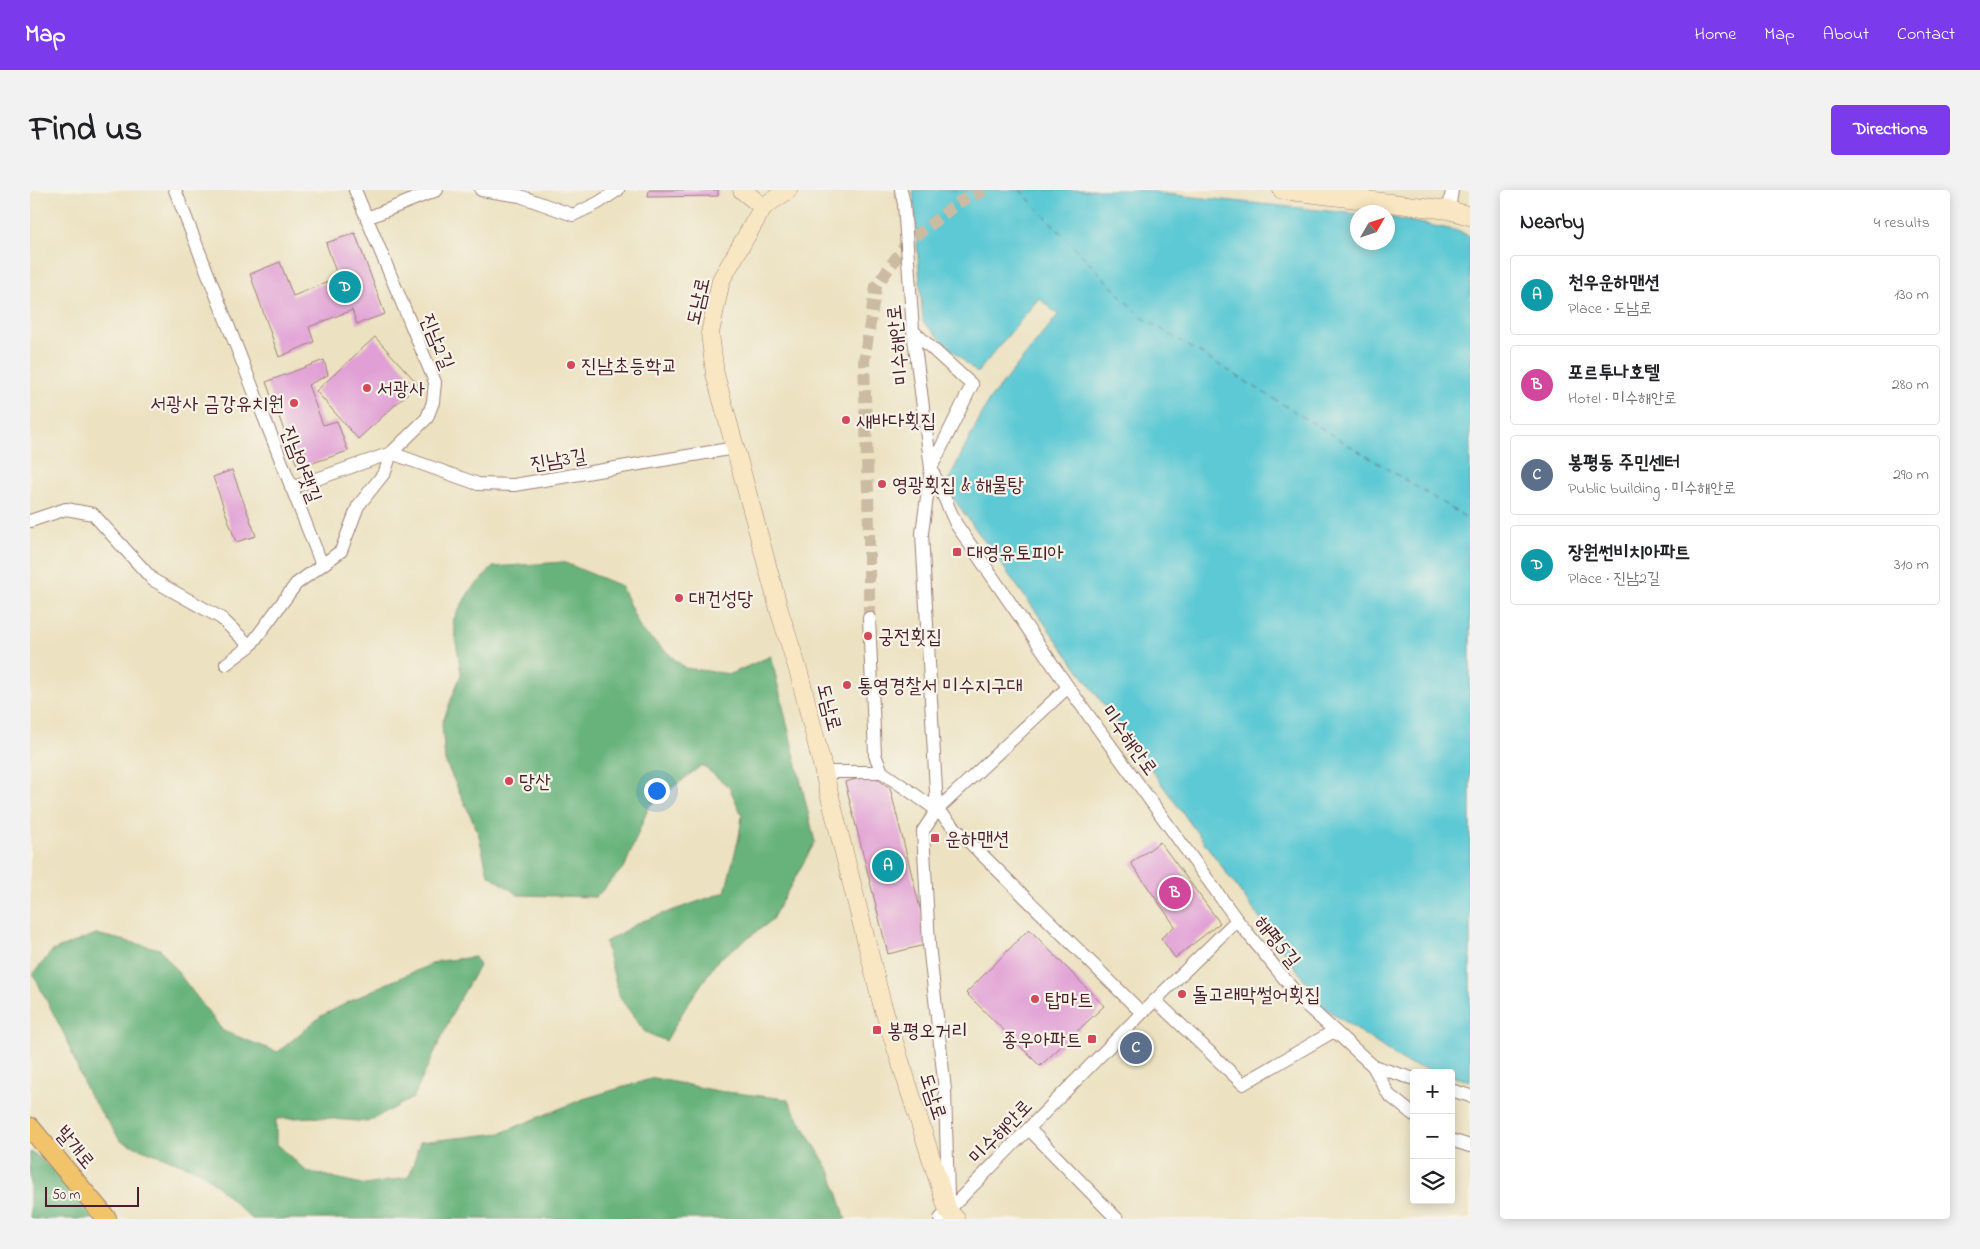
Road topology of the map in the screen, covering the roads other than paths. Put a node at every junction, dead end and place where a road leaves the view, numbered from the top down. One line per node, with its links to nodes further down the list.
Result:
1 (175, 190): 19 (street, 진남아랫길)
2 (356, 190): 14 (street, 진남2길)
3 (438, 190): 14 (street)
4 (481, 190): 5 (street)
5 (618, 190)
6 (742, 190): 11 (main road)
7 (788, 190): 11 (main road)
8 (901, 190): 15 (street, 미수해안로)
9 (1282, 190): 12 (main road)
10 (1452, 190): 12 (street)
11 (763, 207): 16 (main road, 도남로)
12 (1449, 210): 13 (main road)
13 (1470, 216)
14 (367, 218): 17 (street, 진남2길)
15 (913, 331): 18 (street, 미수해안로); 18 (street)
16 (735, 448): 17 (street, 진남3길); 26 (main road, 도남로)
17 (391, 454): 19 (street, 진남2길); 21 (street)
18 (931, 468): 25 (street, 미수해안로); 28 (street)
19 (291, 488): 21 (street, 진남아랫길)
20 (30, 521): 23 (street)
21 (322, 565): 23 (street)
22 (869, 618): 27 (street)
23 (250, 646): 24 (street)
24 (226, 664)
25 (1068, 687): 28 (street); 29 (street, 미수해안로)
26 (824, 772): 27 (street); 42 (main road, 도남로)
27 (882, 772): 28 (street)
28 (937, 810): 31 (street); 42 (street)
29 (1237, 920): 30 (street, 미수해안로); 32 (street, 해평5길)
30 (1155, 1000): 31 (street, 미수해안로); 32 (street)
31 (1142, 1013): 39 (street, 미수해안로)
32 (1334, 1031): 33 (street, 해평5길)
33 (1373, 1066): 34 (street); 37 (street, 해평5길)
34 (1410, 1078)
35 (1455, 1091): 36 (street)
36 (1470, 1096)
37 (1412, 1114)
38 (30, 1127): 43 (main road, 발개로)
39 (1029, 1129): 42 (street, 미수해안로); 44 (street)
40 (1455, 1141): 41 (street)
41 (1470, 1146)
42 (948, 1216)
43 (107, 1219)
44 (1117, 1219)

